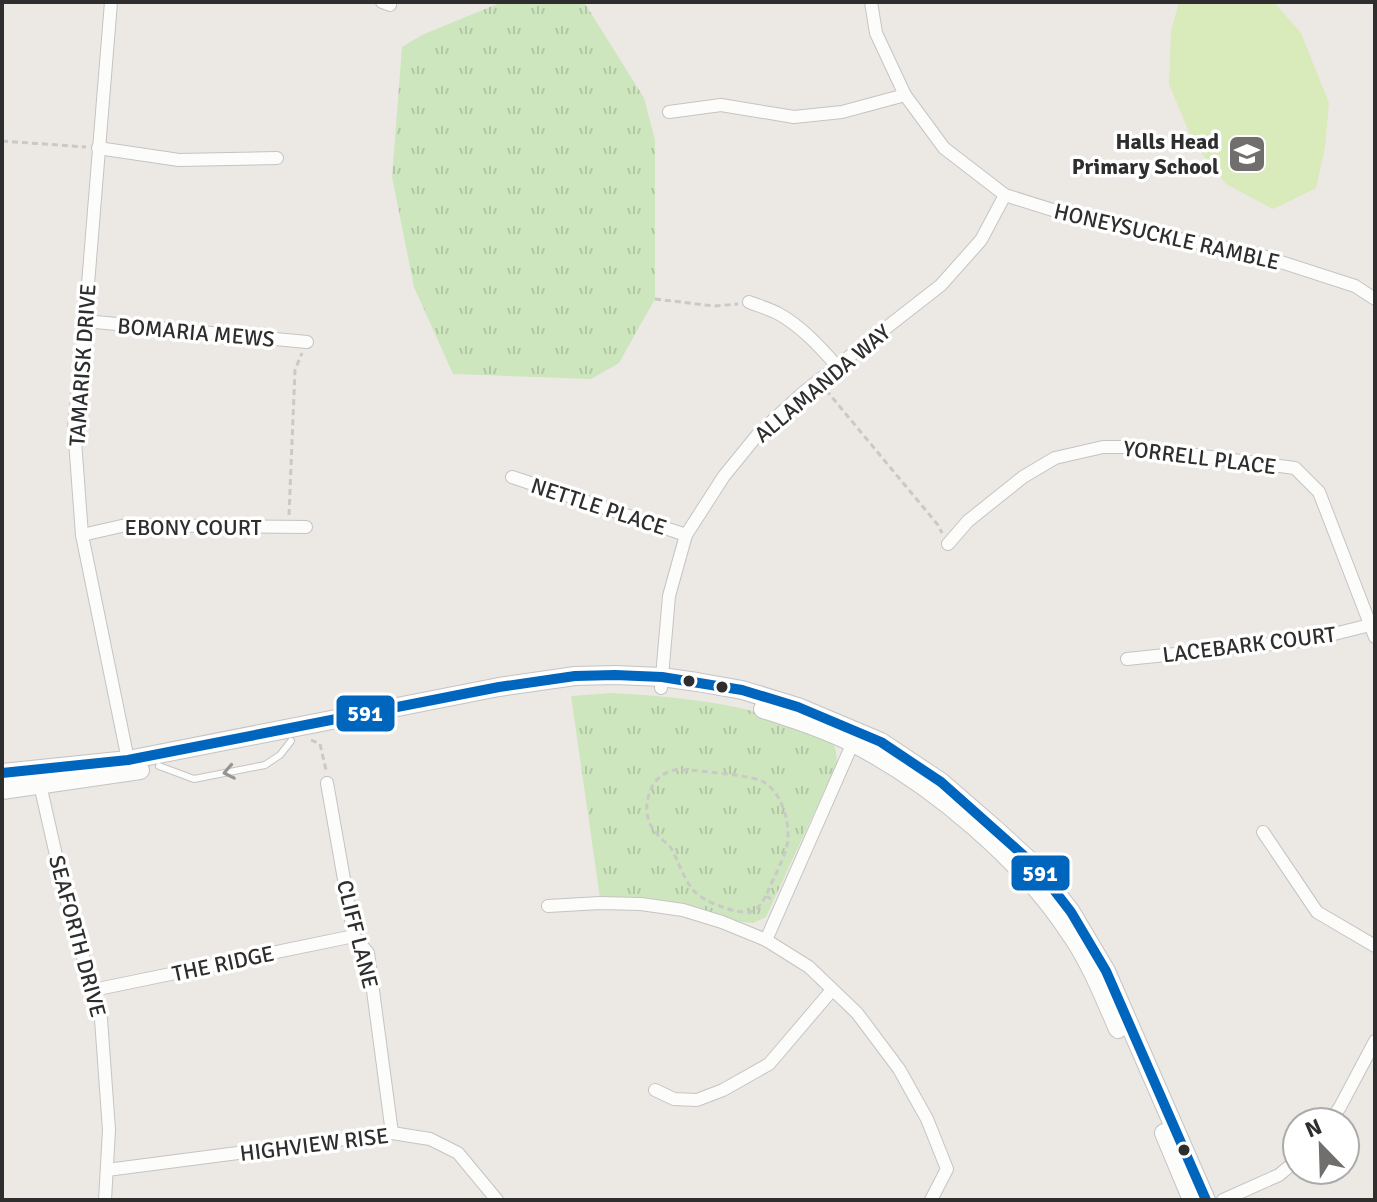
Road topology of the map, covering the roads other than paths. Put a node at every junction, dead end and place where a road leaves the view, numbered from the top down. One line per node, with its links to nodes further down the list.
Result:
1 (111, 2): 5 (street, TAMARISK DRIVE)
2 (871, 2): 3 (street, HONEYSUCKLE RAMBLE)
3 (905, 95): 4 (street); 7 (street, HONEYSUCKLE RAMBLE)
4 (669, 112)
5 (98, 148): 6 (street); 10 (street, TAMARISK DRIVE)
6 (277, 158)
7 (1005, 195): 8 (street, HONEYSUCKLE RAMBLE); 12 (street, ALLAMANDA WAY)
8 (1375, 299)
9 (749, 302): 12 (street)
10 (85, 321): 11 (street, BOMARIA MEWS); 15 (street, TAMARISK DRIVE)
11 (307, 342)
12 (837, 366): 16 (street, ALLAMANDA WAY)
13 (512, 477): 16 (street, NETTLE PLACE)
14 (306, 527): 15 (street, EBONY COURT)
15 (82, 535): 22 (street, TAMARISK DRIVE)
16 (686, 535): 20 (street, ALLAMANDA WAY)
17 (948, 544): 18 (street, YORRELL PLACE)
18 (1373, 631): 19 (street, LACEBARK COURT)
19 (1127, 659)
20 (662, 683): 21 (street); 22 (street, one-way to 22); 22 (street)
21 (856, 737): 30 (street); 43 (street); 44 (street)
22 (129, 766): 24 (street)
23 (2, 773): 24 (street)
24 (39, 777): 26 (street); 32 (street, SEAFORTH DRIVE)
25 (327, 783): 29 (street, CLIFF LANE)
26 (2, 790)
27 (1263, 832): 31 (street)
28 (548, 906): 30 (street)
29 (354, 936): 32 (street, THE RIDGE); 37 (street, CLIFF LANE)
30 (766, 940): 33 (street)
31 (1375, 946)
32 (93, 990): 38 (street, SEAFORTH DRIVE)
33 (832, 990): 35 (street); 42 (street)
34 (1375, 1041): 36 (street)
35 (655, 1090)
36 (1341, 1106)
37 (392, 1133): 38 (street, HIGHVIEW RISE); 41 (street, HIGHVIEW RISE)
38 (107, 1170): 40 (street, SEAFORTH DRIVE)
39 (1281, 1173): 45 (street)
40 (105, 1200)
41 (497, 1200)
42 (931, 1200)
43 (1192, 1200)
44 (1206, 1200)
45 (1223, 1200)

